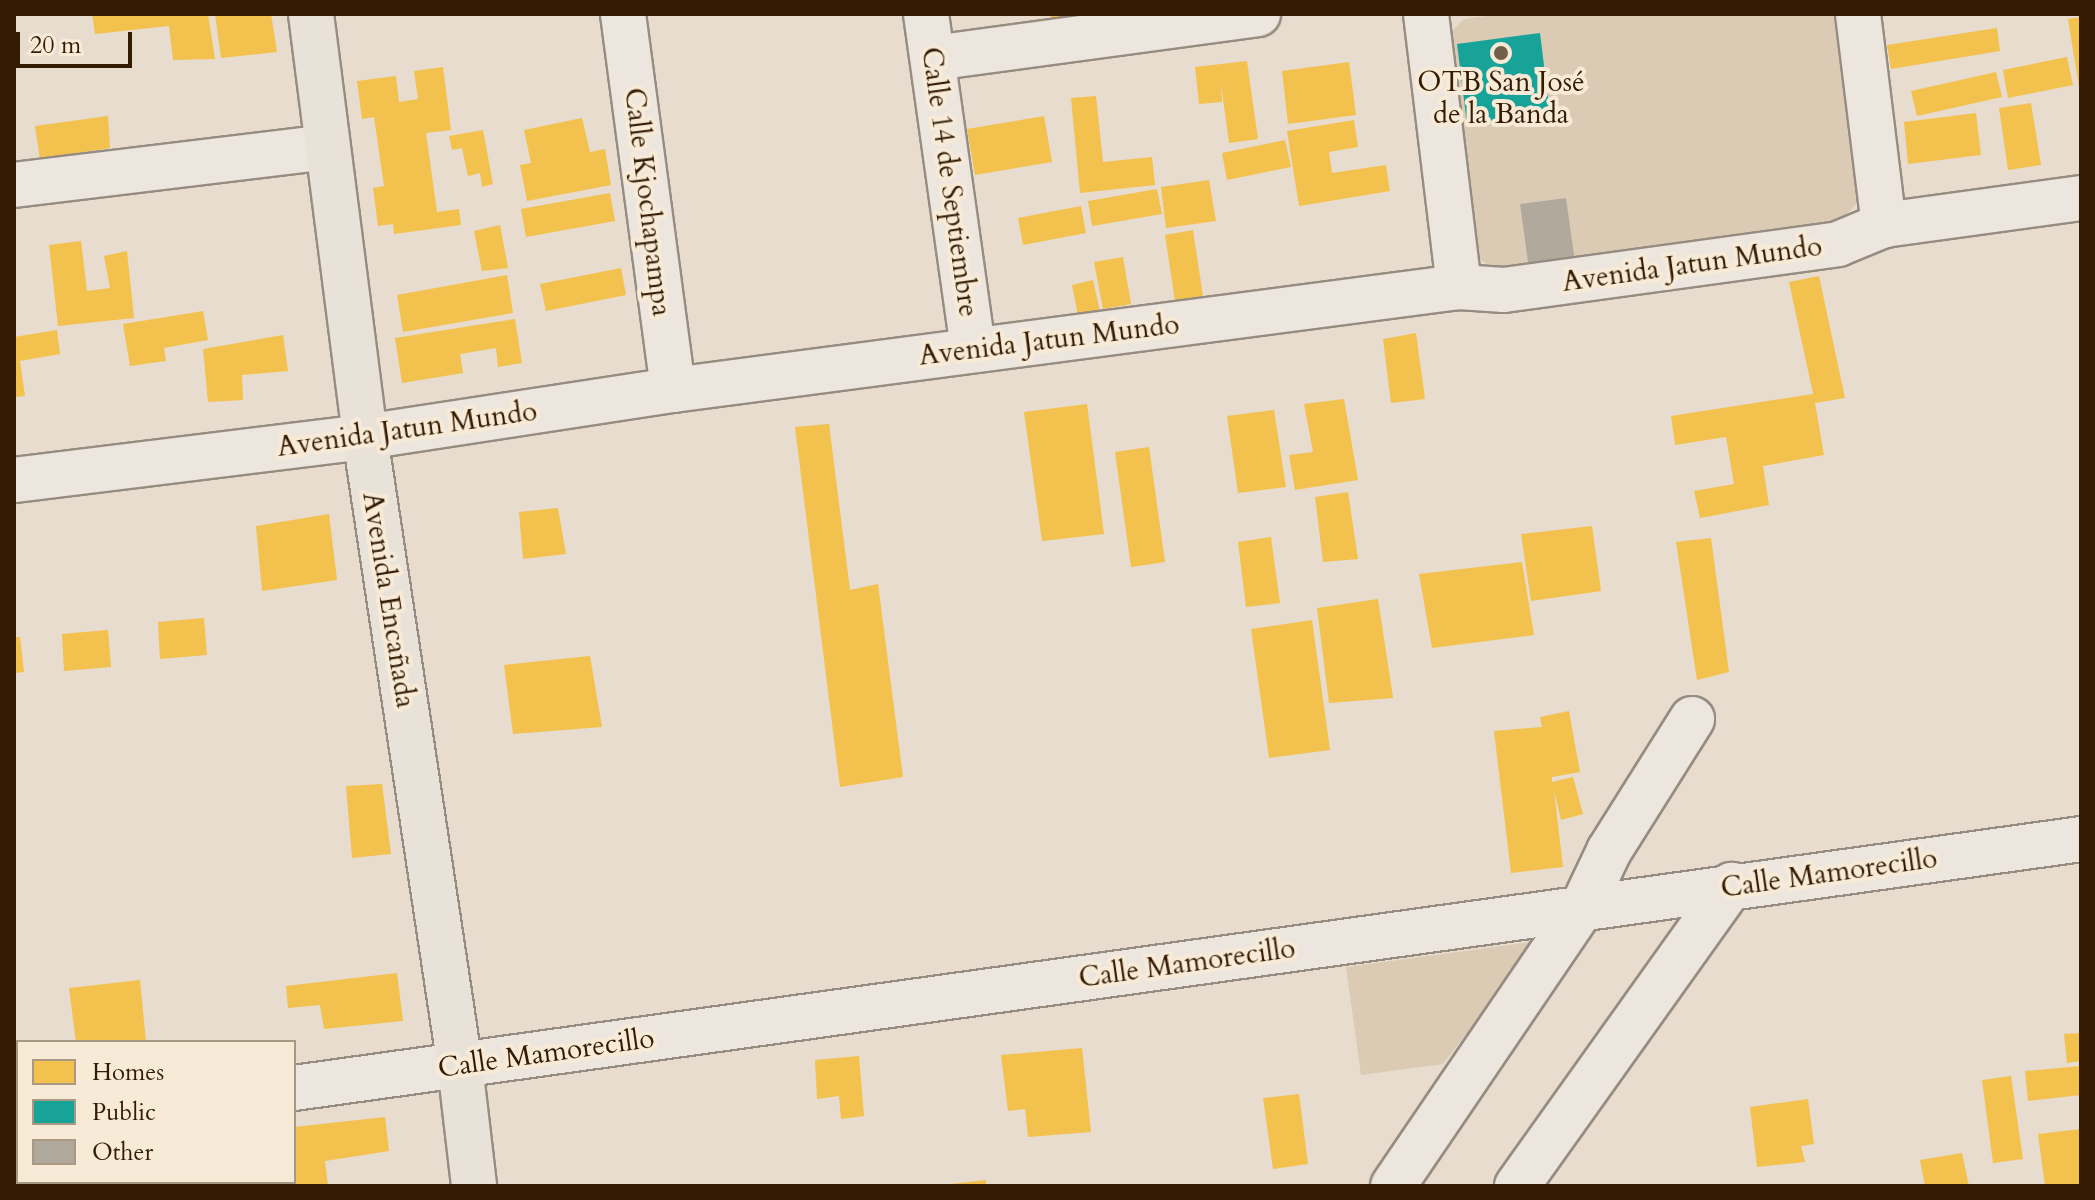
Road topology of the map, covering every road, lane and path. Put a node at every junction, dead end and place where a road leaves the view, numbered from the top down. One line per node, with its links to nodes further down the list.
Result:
1 (311, 14): 8 (main road, Avenida Encañada)
2 (623, 14): 14 (street, Calle Kjochapampa)
3 (926, 14): 7 (street, Calle 14 de Septiembre)
4 (1258, 14): 7 (street)
5 (1426, 14): 12 (street)
6 (1858, 14): 11 (street)
7 (933, 58): 13 (street, Calle 14 de Septiembre)
8 (328, 147): 9 (street); 15 (main road, Avenida Encañada)
9 (14, 185)
10 (2081, 198): 11 (street, Avenida Jatun Mundo)
11 (1884, 225): 12 (street, Avenida Jatun Mundo)
12 (1459, 287): 13 (street, Avenida Jatun Mundo)
13 (973, 350): 14 (street, Avenida Jatun Mundo)
14 (673, 390): 15 (street, Avenida Jatun Mundo)
15 (365, 437): 16 (street, Avenida Jatun Mundo); 21 (main road, Avenida Encañada)
16 (14, 480)
17 (1692, 719): 20 (street)
18 (2081, 839): 19 (street, Calle Mamorecillo)
19 (1732, 885): 20 (street, Calle Mamorecillo); 25 (street)
20 (1583, 906): 21 (street, Calle Mamorecillo); 24 (street)
21 (460, 1066): 22 (street, Calle Mamorecillo); 23 (main road, Avenida Encañada)
22 (296, 1088)
23 (474, 1186)
24 (1393, 1186)
25 (1517, 1186)

